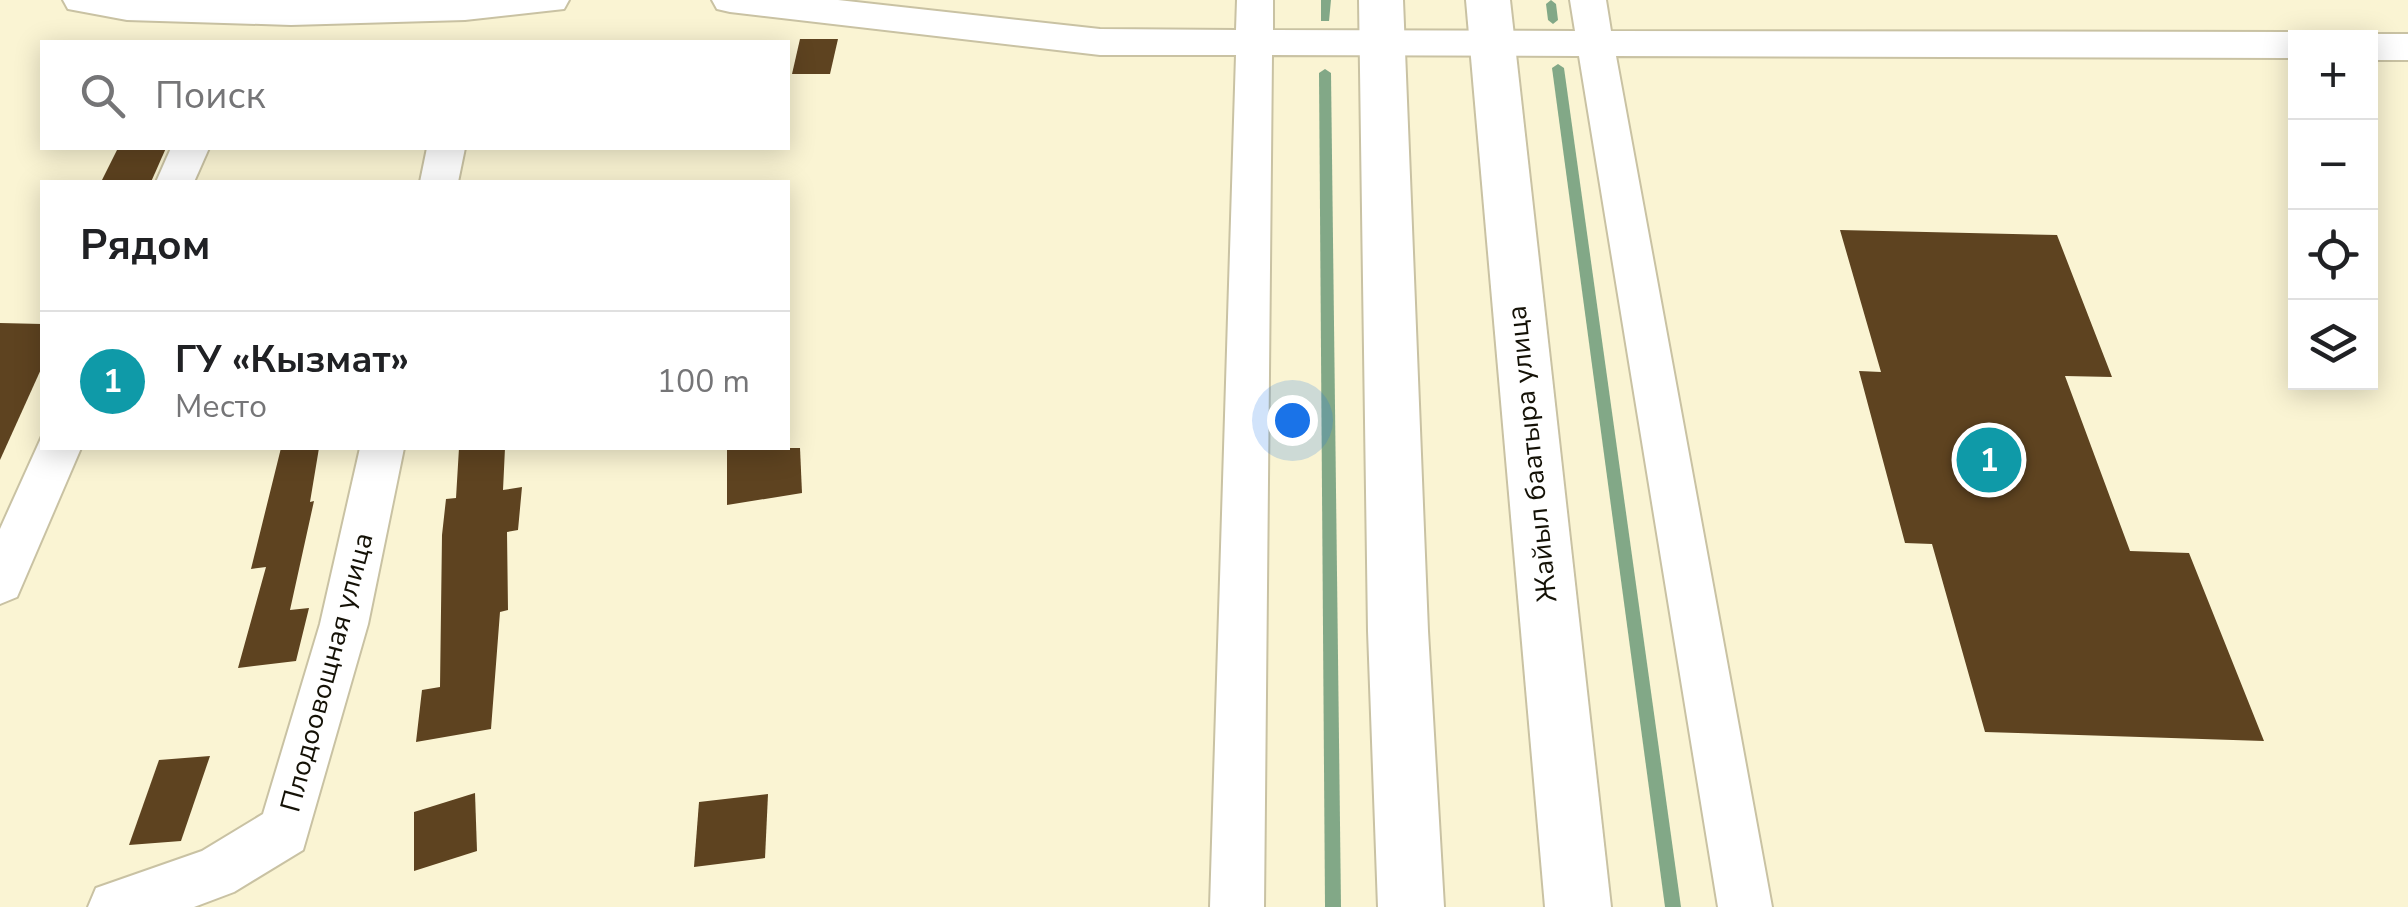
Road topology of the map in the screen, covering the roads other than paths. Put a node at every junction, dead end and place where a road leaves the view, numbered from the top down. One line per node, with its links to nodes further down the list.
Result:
1 (81, 0): 9 (street)
2 (551, 0): 8 (street)
3 (730, 0): 5 (street)
4 (1588, 0): 10 (street)
5 (1254, 21): 6 (street); 22 (street)
6 (1381, 22): 7 (street); 23 (main road)
7 (1489, 22): 10 (street); 24 (main road, Жайыл баатыра улица)
8 (473, 26): 9 (street)
9 (242, 28)
10 (1594, 44): 11 (street); 25 (street)
11 (2288, 45)
12 (2378, 46): 13 (street)
13 (2408, 48)
14 (189, 150): 16 (street)
15 (446, 150): 17 (street)
16 (176, 180)
17 (439, 180)
18 (58, 450): 20 (street)
19 (382, 450): 21 (street, Плодоовощная улица)
20 (0, 582)
21 (116, 907)
22 (1237, 907)
23 (1411, 907)
24 (1578, 907)
25 (1745, 907)

